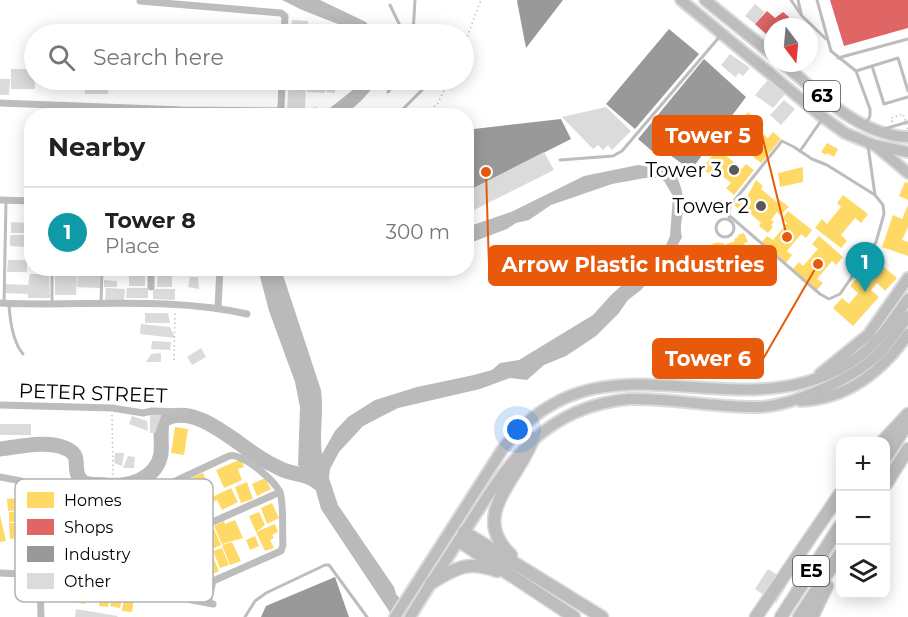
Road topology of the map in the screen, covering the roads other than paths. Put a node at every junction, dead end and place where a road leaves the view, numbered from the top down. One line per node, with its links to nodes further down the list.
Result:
1 (415, 0): 13 (lane)
2 (681, 0): 14 (main road, 63)
3 (705, 0): 10 (main road)
4 (791, 0): 9 (lane)
5 (798, 0): 9 (lane)
6 (817, 0): 16 (lane)
7 (140, 1): 11 (street)
8 (390, 4): 12 (lane)
9 (802, 16): 16 (lane)
10 (728, 19): 14 (main road); 17 (main road)
11 (285, 24)
12 (399, 24)
13 (413, 24)
14 (720, 32): 30 (main road, 63); 38 (lane)
15 (908, 39): 18 (lane)
16 (827, 40): 18 (lane)
17 (764, 49)
18 (838, 58): 20 (lane)
19 (872, 66): 20 (lane); 24 (lane); 25 (lane)
20 (856, 71): 32 (lane)
21 (793, 72): 32 (main road, 63)
22 (282, 90): 28 (street)
23 (422, 90): 29 (lane)
24 (908, 91)
25 (908, 98)
26 (0, 103): 27 (street)
27 (113, 108)
28 (281, 108)
29 (404, 108)
30 (823, 117): 35 (main road, 63); 36 (lane)
31 (906, 121): 33 (lane)
32 (865, 126): 33 (main road, 63)
33 (878, 131): 34 (main road, 63)
34 (908, 137)
35 (871, 144): 37 (main road, 63); 39 (main road); 40 (lane)
36 (800, 151): 40 (lane); 43 (lane)
37 (908, 152)
38 (560, 160)
39 (908, 173)
40 (874, 195): 44 (lane)
41 (3, 200): 42 (street); 53 (lane)
42 (24, 201)
43 (730, 219): 44 (lane); 45 (lane); 45 (lane)
44 (740, 226): 45 (lane)
45 (734, 229)
46 (52, 276): 55 (lane)
47 (102, 276): 54 (lane)
48 (151, 276): 51 (street)
49 (220, 276): 56 (street)
50 (908, 278): 62 (main road)
51 (151, 287)
52 (908, 299): 61 (main road)
53 (4, 303): 55 (street); 60 (lane)
54 (101, 303): 55 (street); 56 (street)
55 (52, 305)
56 (218, 308): 57 (street)
57 (248, 314)
58 (908, 316): 61 (main road)
59 (908, 334): 63 (main road)
60 (23, 354)
61 (857, 364): 62 (main road); 63 (main road)
62 (812, 381): 94 (main road)
63 (791, 401): 69 (main road)
64 (0, 405): 65 (street, PETER STREET)
65 (185, 412)
66 (908, 414): 68 (highway)
67 (908, 423): 71 (highway)
68 (886, 437)
69 (534, 438): 80 (main road); 83 (highway)
70 (908, 448): 72 (highway)
71 (890, 450)
72 (890, 476)
73 (0, 477): 75 (street)
74 (180, 479): 76 (street)
75 (15, 480)
76 (280, 492): 78 (street); 87 (street)
77 (836, 500): 97 (highway)
78 (213, 522)
79 (836, 532): 98 (highway, E5)
80 (461, 536): 83 (highway); 86 (highway); 88 (main road)
81 (836, 561): 99 (highway, E5)
82 (836, 564): 100 (highway)
83 (527, 570): 96 (highway)
84 (0, 573): 85 (street)
85 (15, 574)
86 (509, 575): 88 (highway); 95 (highway)
87 (213, 581)
88 (431, 583): 90 (main road)
89 (40, 602): 91 (street)
90 (412, 613)
91 (41, 617)
92 (245, 617): 93 (lane)
93 (367, 617)
94 (395, 617)
95 (574, 617)
96 (602, 617)
97 (756, 617)
98 (781, 617)
99 (799, 617)
100 (812, 617)

